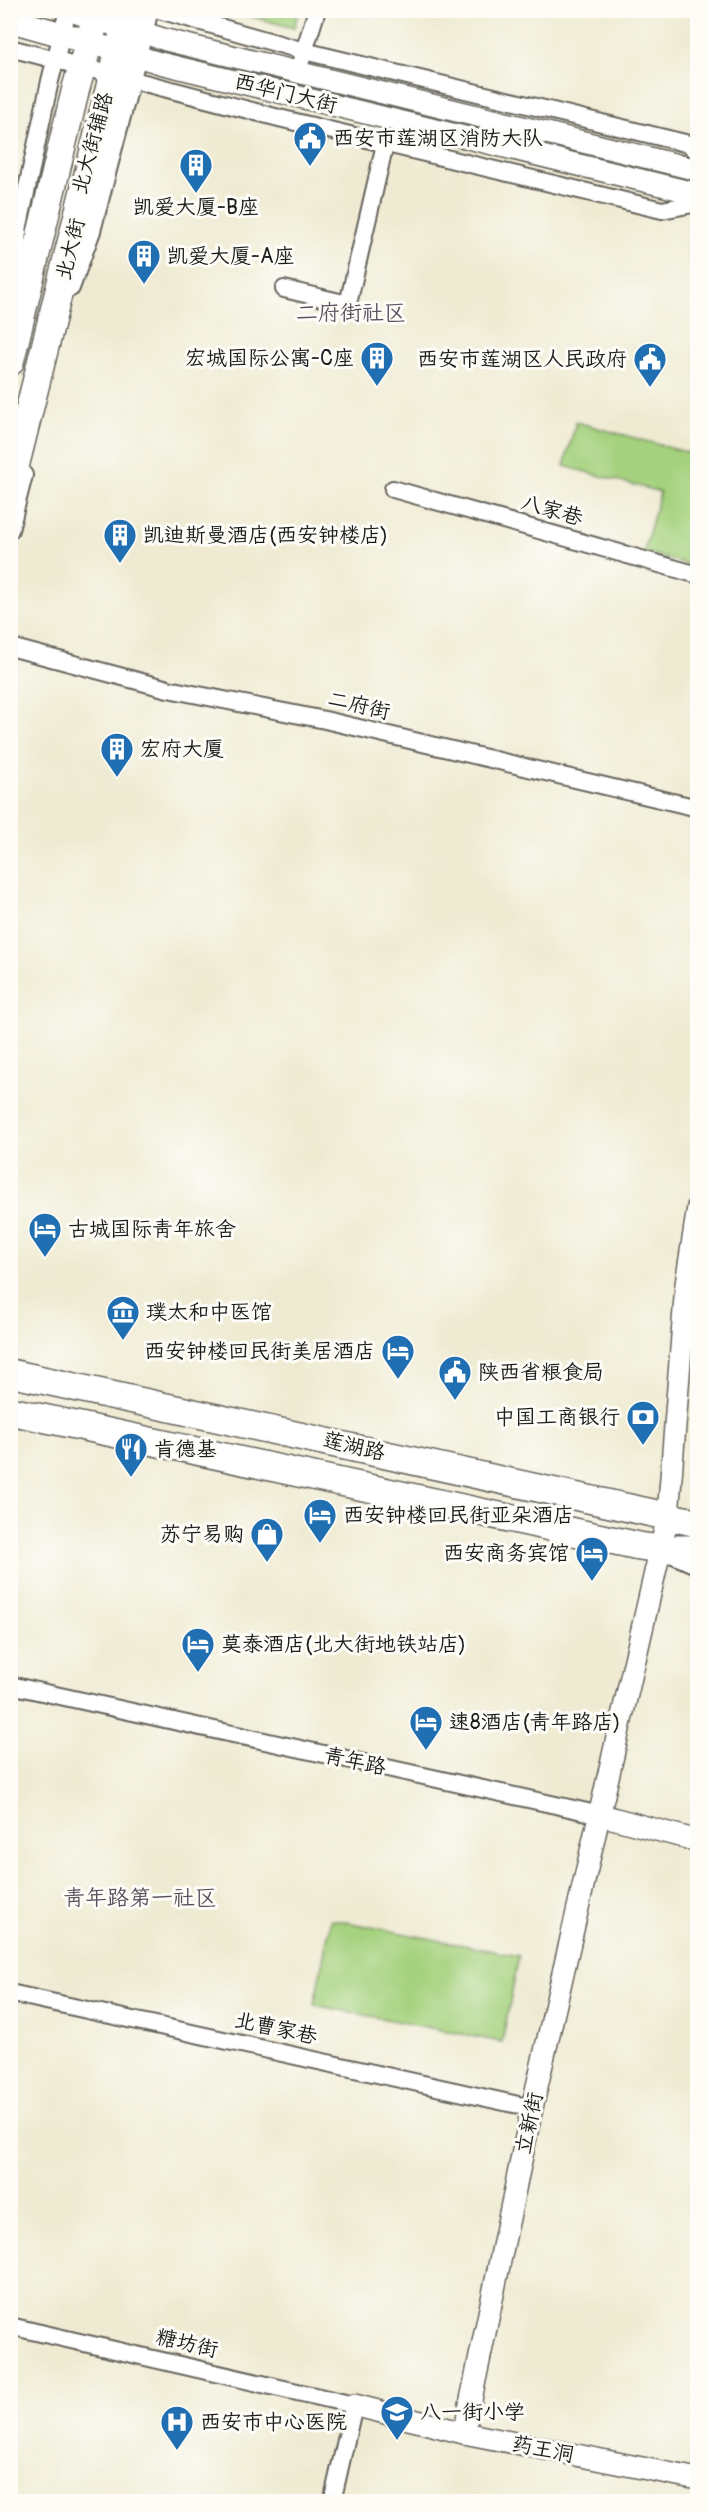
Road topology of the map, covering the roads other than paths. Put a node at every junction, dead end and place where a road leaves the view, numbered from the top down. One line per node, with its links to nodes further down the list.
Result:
1 (150, 10): 7 (street, 北大街辅路)
2 (159, 10): 10 (street)
3 (317, 10): 10 (street)
4 (10, 20): 6 (main road)
5 (84, 26): 6 (main road); 7 (main road); 7 (street); 9 (street); 18 (main road, 北大街)
6 (62, 34): 9 (street)
7 (129, 47): 10 (street, 西华门大街); 11 (street); 14 (street, 西华门大街); 19 (main road, 北大街); 21 (street, 北大街辅路)
8 (10, 48): 9 (street)
9 (56, 59): 17 (street)
10 (301, 61): 12 (street); 13 (street, 西华门大街)
11 (385, 144): 15 (street); 16 (street)
12 (698, 152)
13 (698, 170)
14 (698, 194)
15 (698, 203)
16 (284, 289)
17 (10, 292)
18 (10, 362)
19 (10, 487)
20 (393, 489): 22 (street, 八家巷)
21 (10, 530)
22 (698, 575)
23 (10, 647): 24 (street, 二府街)
24 (698, 808)
25 (698, 1207): 29 (street, 立新街)
26 (10, 1372): 29 (main road, 莲湖路)
27 (10, 1411): 31 (main road, 莲湖路)
28 (698, 1512): 29 (street)
29 (668, 1516): 30 (main road, 莲湖路); 31 (street, 立新街)
30 (698, 1523)
31 (660, 1549): 32 (main road, 莲湖路); 33 (street); 35 (street, 立新街)
32 (698, 1549)
33 (698, 1566)
34 (10, 1685): 35 (street, 青年路)
35 (601, 1815): 36 (street, 青年路); 38 (street, 立新街)
36 (698, 1841)
37 (10, 1993): 38 (street, 北曹家巷)
38 (532, 2108): 41 (street, 立新街)
39 (10, 2326): 40 (street, 糖坊街)
40 (354, 2405): 41 (street, 药王洞); 43 (street)
41 (464, 2433): 42 (street, 药王洞)
42 (698, 2479)
43 (332, 2502)

